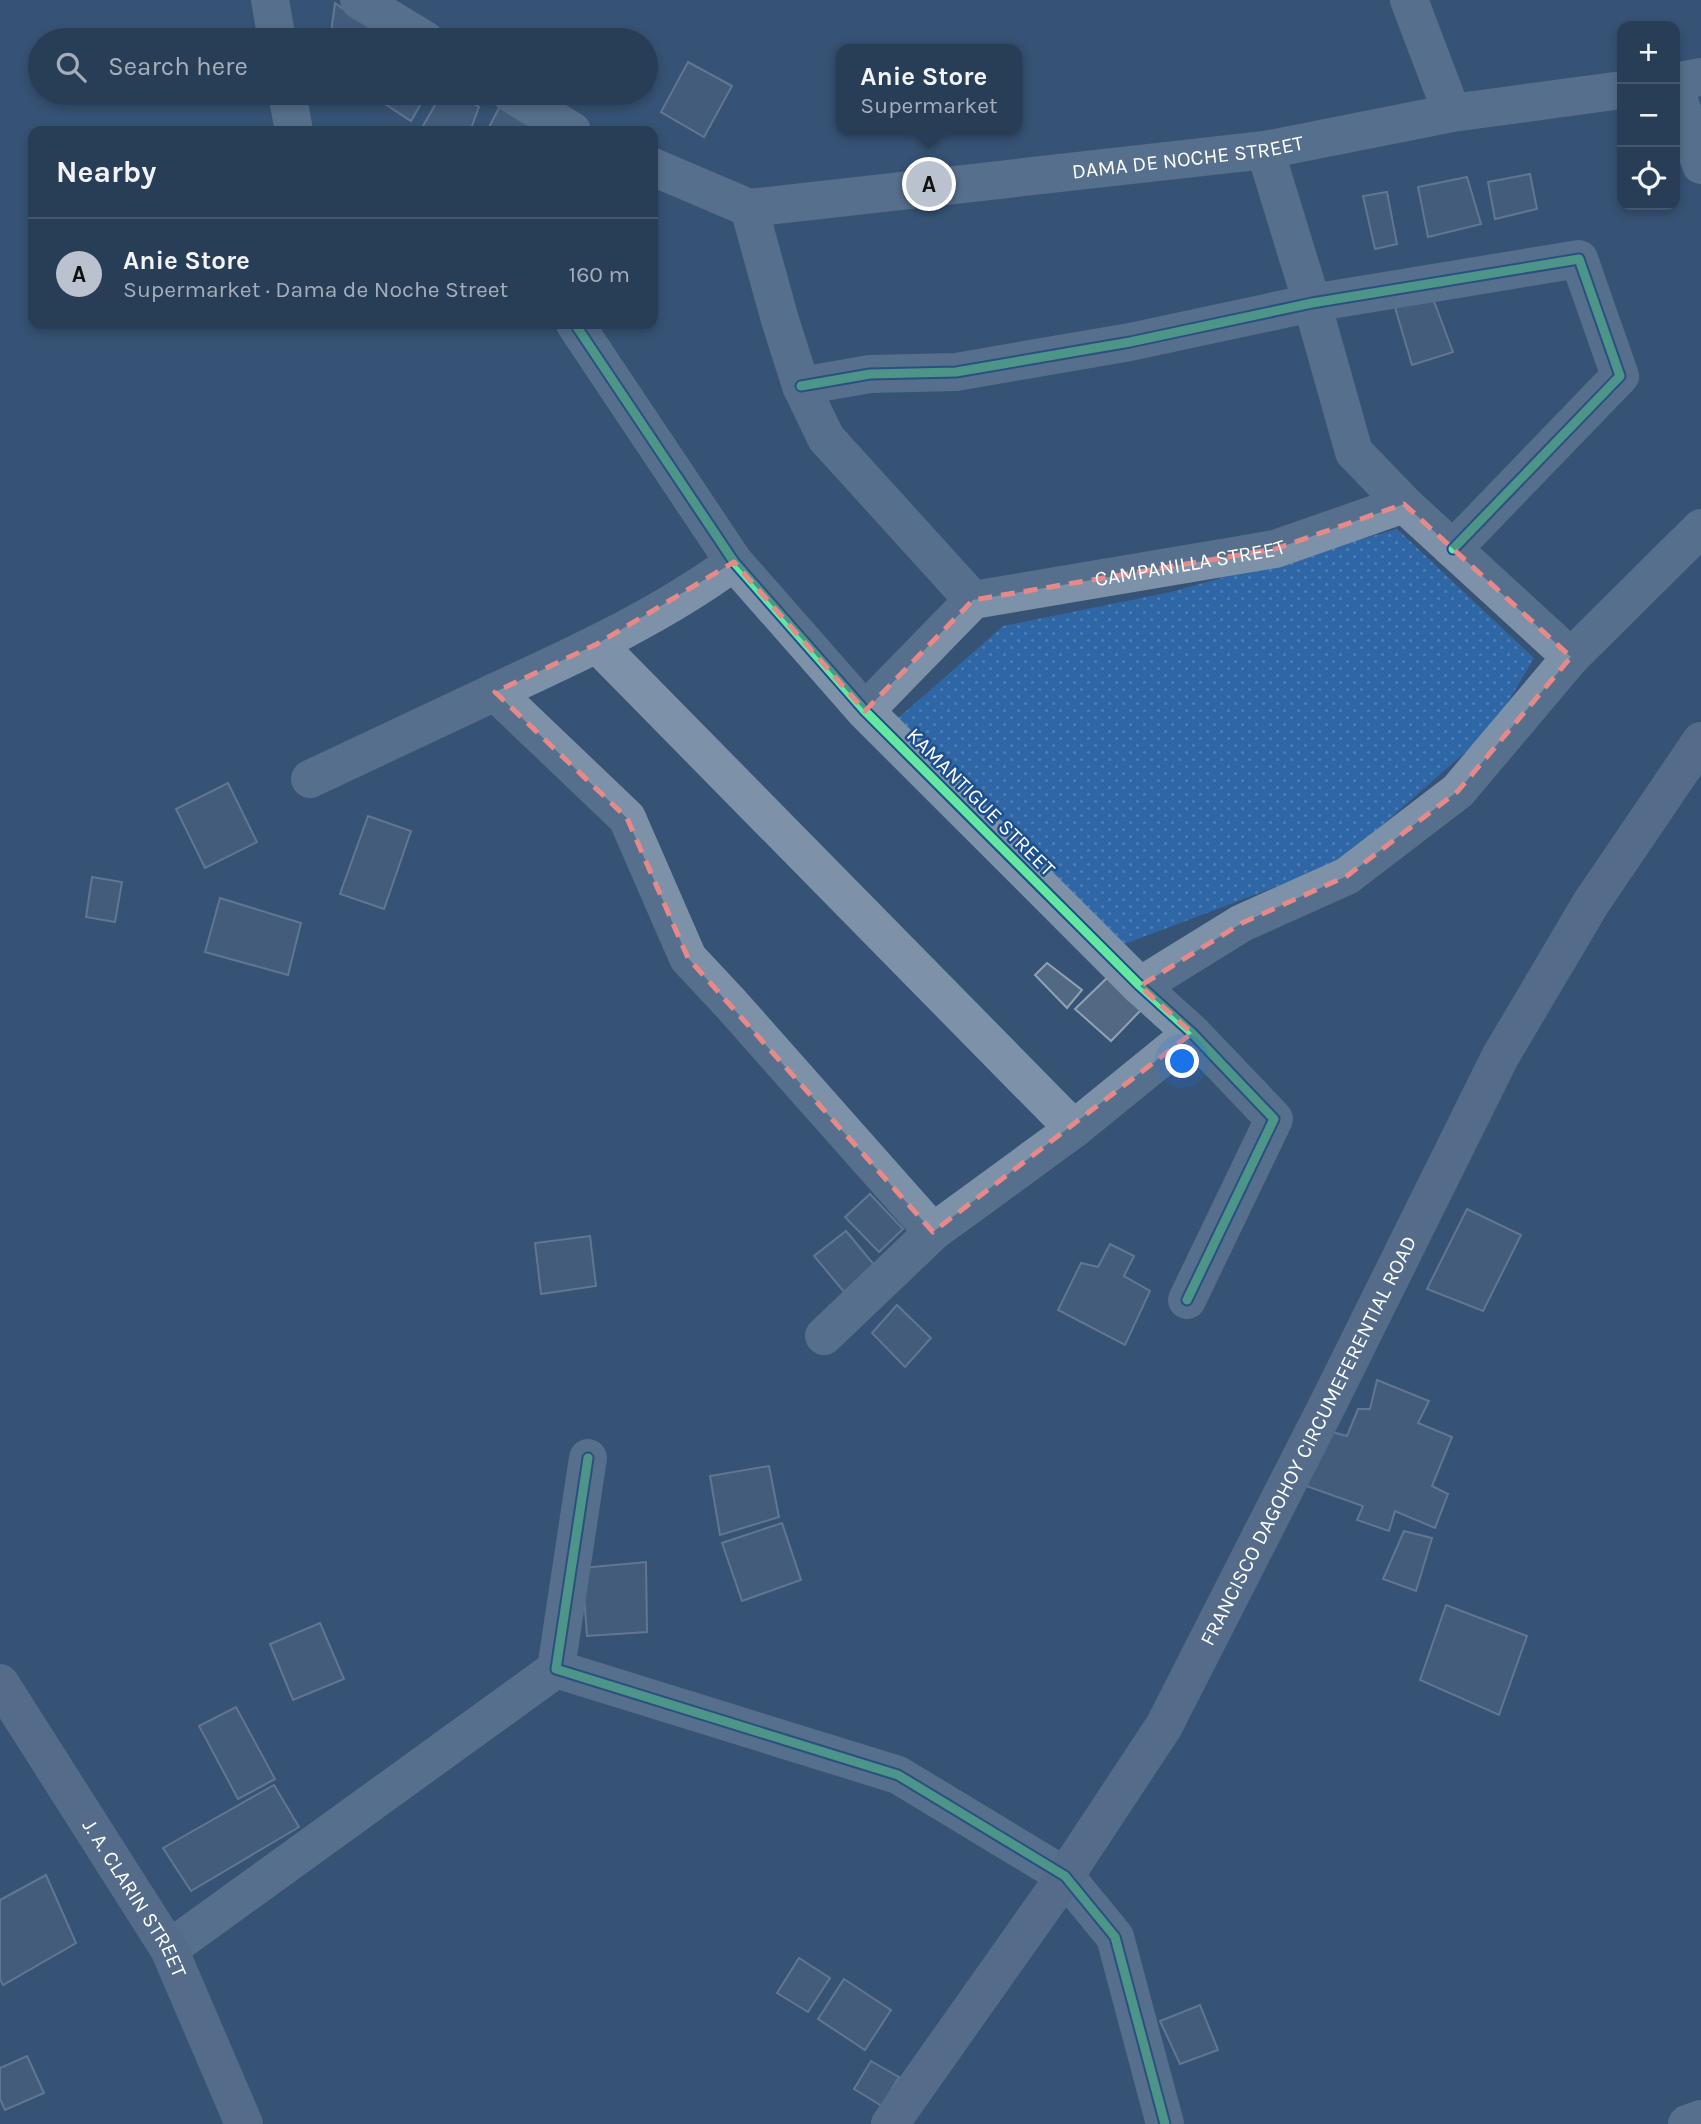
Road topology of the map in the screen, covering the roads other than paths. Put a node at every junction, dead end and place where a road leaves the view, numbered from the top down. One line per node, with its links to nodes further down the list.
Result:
1 (270, 0): 4 (street)
2 (1409, 0): 12 (street)
3 (370, 3): 5 (street)
4 (275, 28)
5 (407, 28)
6 (1701, 77): 7 (street)
7 (1680, 81)
8 (1617, 91): 12 (street, DAMA DE NOCHE STREET)
9 (1680, 104): 16 (street)
10 (289, 105): 13 (street)
11 (530, 105): 14 (street)
12 (1452, 113): 15 (street, DAMA DE NOCHE STREET)
13 (293, 126)
14 (564, 126)
15 (1265, 150): 18 (street, DAMA DE NOCHE STREET); 19 (street)
16 (1701, 165)
17 (658, 169): 18 (street)
18 (749, 208): 21 (street)
19 (1312, 303): 21 (street); 22 (street); 24 (street)
20 (578, 329): 25 (street, KAMANTIGUE STREET)
21 (801, 386): 26 (street)
22 (1404, 504): 24 (street); 26 (street, CAMPANILLA STREET)
23 (1701, 528): 28 (street)
24 (1453, 549): 28 (street)
25 (734, 562): 27 (street); 30 (street, KAMANTIGUE STREET)
26 (973, 600): 30 (street)
27 (597, 644): 29 (street); 35 (street)
28 (1571, 657): 33 (street)
29 (495, 692): 32 (street); 36 (street)
30 (865, 711): 33 (street, KAMANTIGUE STREET)
31 (1701, 741): 42 (main road, FRANCISCO DAGOHOY CIRCUMEFERENTIAL ROAD)
32 (310, 779)
33 (1140, 986): 34 (street, KAMANTIGUE STREET)
34 (1192, 1033): 35 (street); 37 (street, KAMANTIGUE STREET)
35 (1074, 1129): 36 (street)
36 (933, 1232): 38 (street)
37 (1187, 1300)
38 (824, 1336)
39 (588, 1458): 40 (street)
40 (556, 1668): 42 (street); 43 (street)
41 (0, 1683): 43 (main road, J. A. CLARIN STREET)
42 (1065, 1876): 46 (main road, FRANCISCO DAGOHOY CIRCUMEFERENTIAL ROAD); 47 (street)
43 (169, 1949): 45 (main road, J. A. CLARIN STREET)
44 (1701, 2119): 48 (street)
45 (244, 2124)
46 (890, 2124)
47 (1165, 2124)
48 (1687, 2124)

